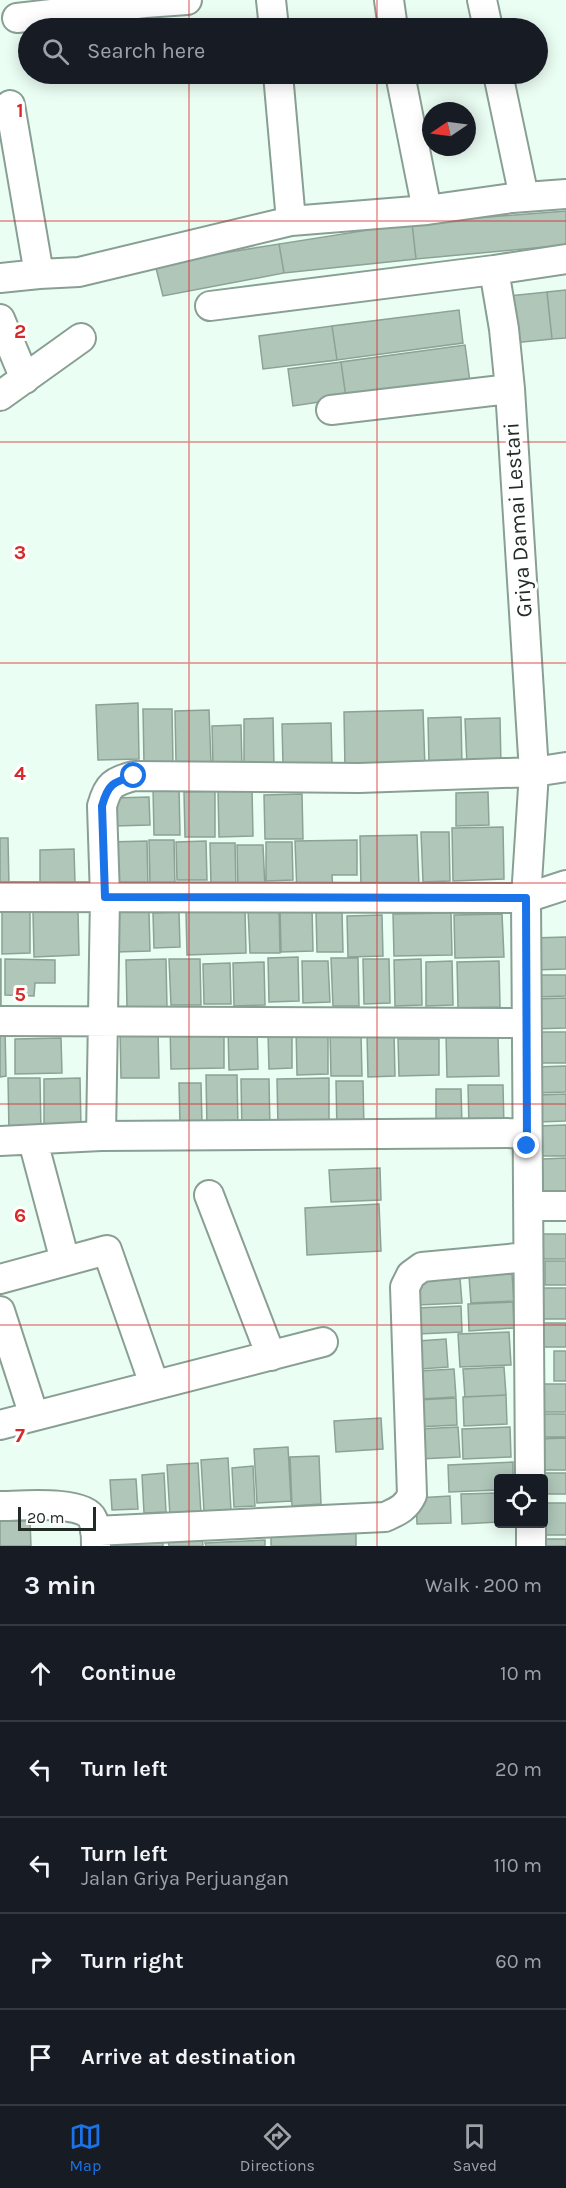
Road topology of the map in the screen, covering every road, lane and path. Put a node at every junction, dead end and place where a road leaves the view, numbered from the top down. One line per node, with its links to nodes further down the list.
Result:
1 (187, 0): 5 (street)
2 (271, 0): 7 (street)
3 (388, 0): 8 (street)
4 (482, 0): 9 (street)
5 (145, 1): 6 (street)
6 (17, 18)
7 (273, 18)
8 (391, 18)
9 (486, 18)
10 (279, 84): 17 (street)
11 (402, 84): 16 (street)
12 (500, 84): 15 (street)
13 (10, 105): 20 (street)
14 (566, 194): 15 (street)
15 (524, 197): 16 (street)
16 (427, 210): 17 (street)
17 (291, 221): 20 (street)
18 (566, 259): 19 (street)
19 (494, 270): 22 (street); 26 (street, Griya Damai Lestari)
20 (39, 274): 21 (street)
21 (0, 278)
22 (210, 306)
23 (0, 319): 25 (street)
24 (81, 338): 25 (street)
25 (25, 379): 27 (street)
26 (510, 389): 28 (street); 30 (street, Griya Damai Lestari)
27 (0, 396)
28 (331, 410)
29 (566, 767): 30 (street)
30 (534, 772): 33 (street); 34 (street, Griya Damai Lestari)
31 (566, 885): 34 (street)
32 (0, 897): 33 (street)
33 (105, 897): 34 (street); 36 (street)
34 (526, 898): 37 (street, Griya Damai Lestari)
35 (0, 1021): 36 (street)
36 (104, 1021): 37 (street); 39 (street)
37 (526, 1023): 38 (street, Griya Damai Lestari)
38 (527, 1133): 39 (street); 43 (street, Griya Damai Lestari)
39 (101, 1136): 41 (street)
40 (0, 1141): 41 (street)
41 (33, 1141): 46 (street)
42 (209, 1195): 50 (street)
43 (528, 1206): 44 (street); 45 (street, Griya Damai Lestari)
44 (566, 1206)
45 (528, 1257): 54 (street, Griya Damai Lestari); 57 (street)
46 (65, 1261): 47 (street); 51 (street)
47 (0, 1279)
48 (0, 1311): 52 (street)
49 (323, 1342): 50 (street)
50 (271, 1356): 51 (street)
51 (154, 1384): 52 (street)
52 (34, 1416): 53 (street)
53 (0, 1425)
54 (530, 1474)
55 (0, 1506): 57 (street)
56 (531, 1528): 58 (street)
57 (96, 1538)
58 (531, 1546)

